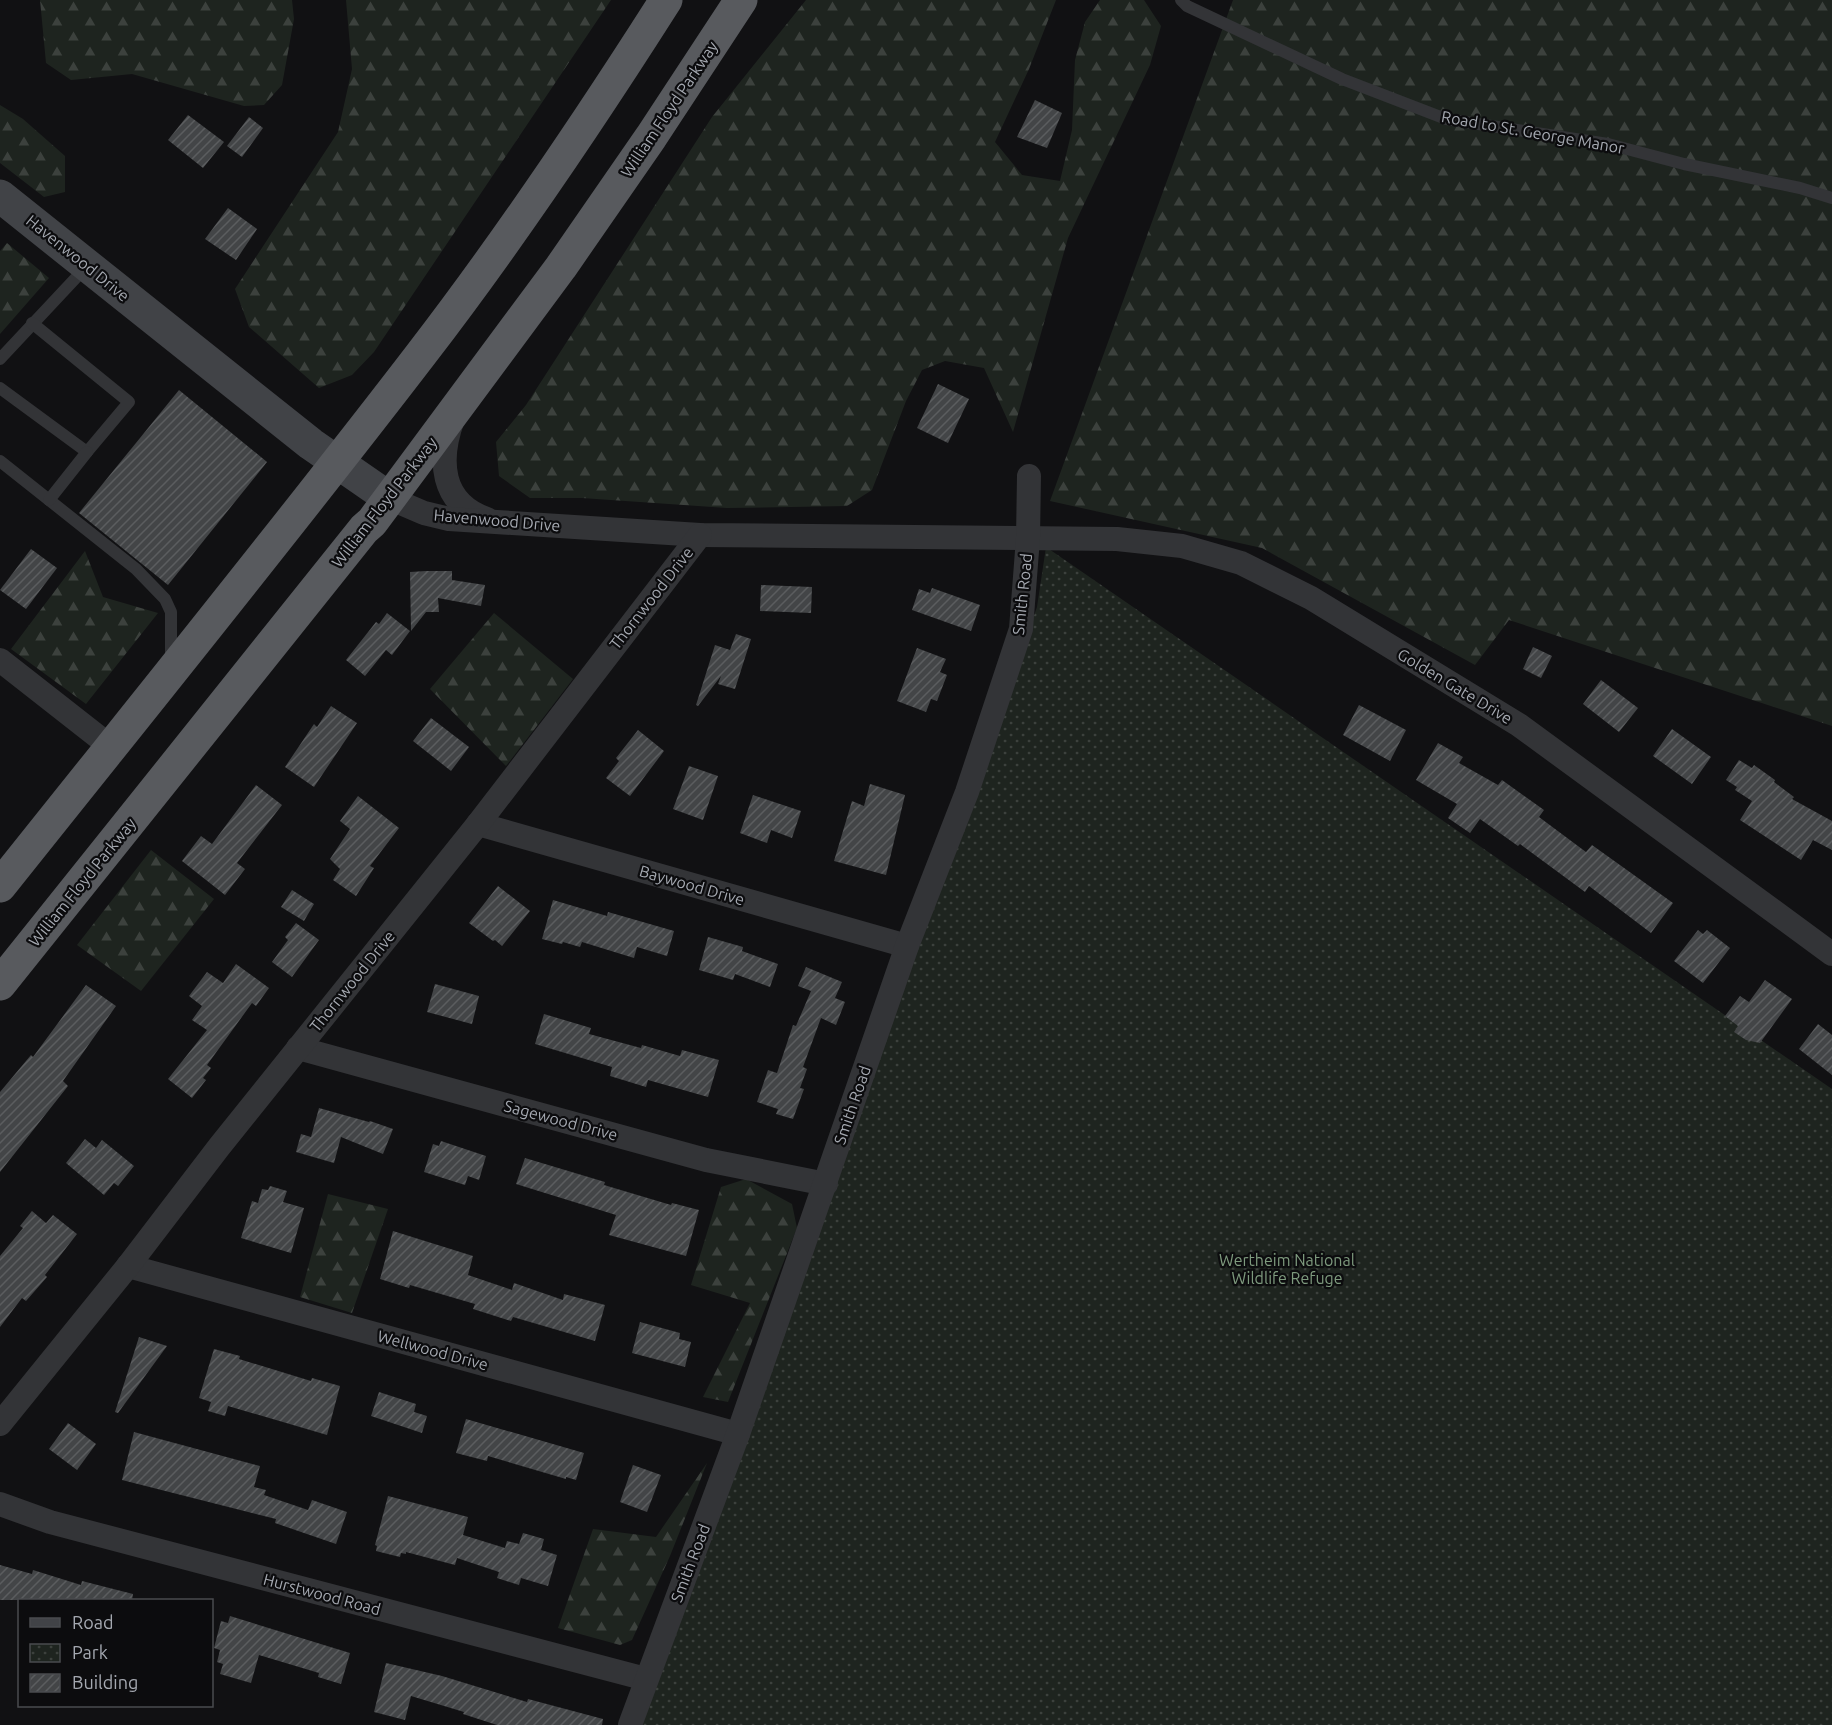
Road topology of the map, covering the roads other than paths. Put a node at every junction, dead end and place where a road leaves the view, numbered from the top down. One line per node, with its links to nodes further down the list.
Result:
1 (666, 0): 13 (highway)
2 (741, 0): 10 (highway, William Floyd Parkway)
3 (1181, 0): 5 (lane, Road to St. George Manor)
4 (0, 196): 6 (main road, Havenwood Drive)
5 (1832, 198)
6 (87, 265): 7 (lane); 13 (main road, Havenwood Drive)
7 (32, 323): 8 (lane); 11 (lane)
8 (0, 358)
9 (0, 388): 11 (lane)
10 (458, 407): 15 (highway, William Floyd Parkway); 17 (street)
11 (87, 452): 16 (lane)
12 (0, 461): 16 (lane)
13 (336, 463): 15 (main road, Havenwood Drive); 21 (highway)
14 (1029, 476): 19 (street, Smith Road)
15 (389, 498): 17 (street, Havenwood Drive); 27 (highway, William Floyd Parkway)
16 (49, 500): 21 (lane)
17 (495, 521): 18 (street, Havenwood Drive)
18 (700, 535): 19 (street, Havenwood Drive); 23 (street, Thornwood Drive)
19 (1028, 538): 25 (street, Smith Road); 26 (street, Golden Gate Drive)
20 (0, 660): 22 (street)
21 (170, 672): 22 (highway)
22 (111, 747): 24 (highway)
23 (478, 824): 25 (street, Baywood Drive); 28 (street, Thornwood Drive)
24 (0, 886)
25 (907, 946): 29 (street, Smith Road)
26 (1832, 954)
27 (0, 984)
28 (298, 1048): 29 (street, Sagewood Drive); 30 (street, Thornwood Drive)
29 (826, 1184): 32 (street, Smith Road)
30 (128, 1266): 31 (street, Thornwood Drive); 32 (street, Wellwood Drive)
31 (0, 1424)
32 (738, 1434): 34 (street, Smith Road)
33 (0, 1504): 34 (street, Hurstwood Road)
34 (646, 1679): 35 (street, Smith Road)
35 (630, 1725)

